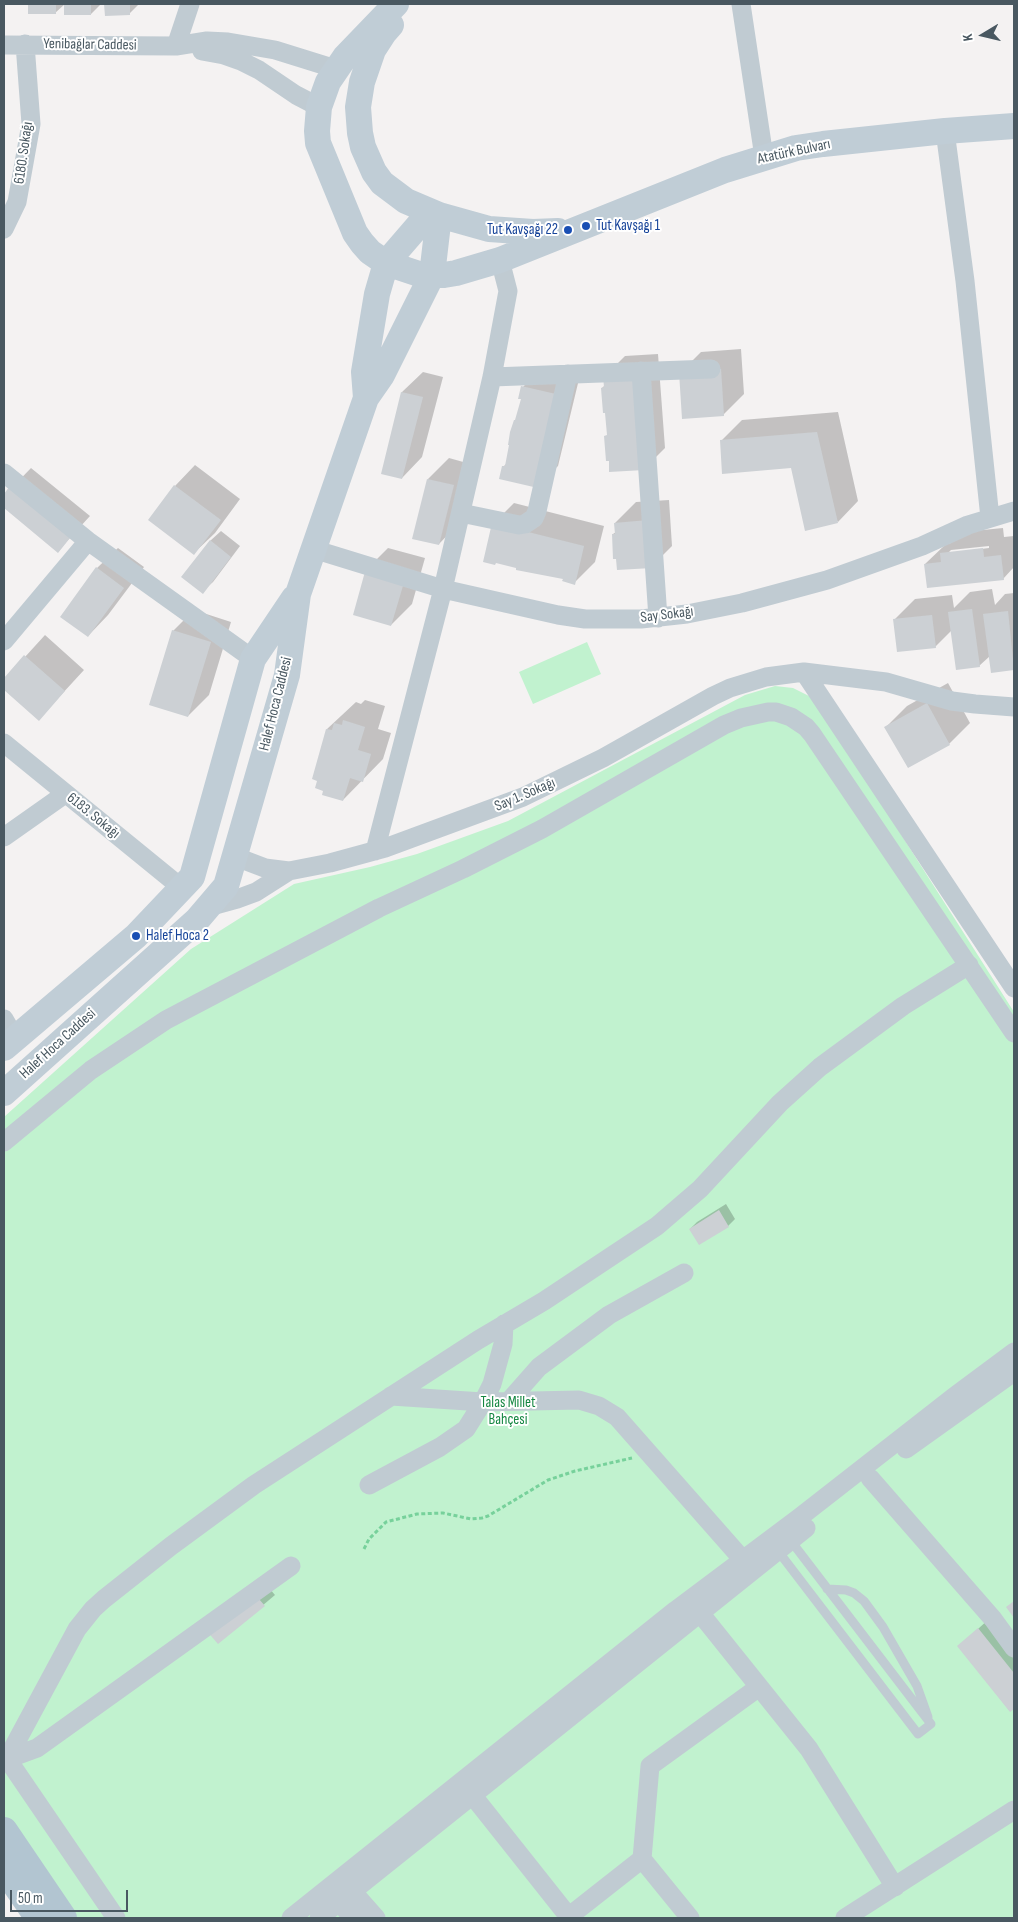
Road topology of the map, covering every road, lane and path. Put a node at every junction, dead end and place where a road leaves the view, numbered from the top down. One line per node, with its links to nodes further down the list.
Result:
1 (190, 4): 7 (street)
2 (396, 4): 8 (main road)
3 (411, 4): 9 (main road)
4 (741, 4): 13 (street)
5 (25, 44): 6 (street, Yenibağlar Caddesi); 7 (street, Yenibağlar Caddesi); 14 (street, 6180. Sokağı)
6 (4, 45)
7 (176, 46): 8 (street); 10 (street)
8 (336, 70): 9 (main road); 10 (main road)
9 (359, 99): 10 (main road); 15 (main road)
10 (319, 107): 19 (main road)
11 (1014, 126): 12 (main road, Atatürk Bulvarı)
12 (945, 131): 13 (main road, Atatürk Bulvarı); 29 (street)
13 (764, 157): 16 (main road, Atatürk Bulvarı)
14 (12, 182): 17 (street, 6180. Sokağı)
15 (434, 214): 16 (main road); 19 (main road); 20 (main road)
16 (586, 226): 18 (main road)
17 (4, 228)
18 (500, 260): 20 (main road); 24 (street)
19 (386, 263): 20 (main road); 25 (main road)
20 (432, 275): 25 (main road)
21 (711, 369): 22 (street)
22 (641, 371): 23 (street); 34 (street)
23 (568, 374): 24 (street); 28 (street)
24 (492, 376): 28 (street)
25 (366, 398): 31 (main road)
26 (4, 473): 30 (street)
27 (1014, 512): 29 (street, Say Sokağı)
28 (461, 513): 32 (street)
29 (990, 518): 34 (street, Say Sokağı)
30 (88, 541): 35 (street); 36 (street)
31 (313, 549): 32 (street, Say Sokağı); 33 (main road)
32 (443, 589): 34 (street, Say Sokağı); 42 (street)
33 (298, 594): 36 (main road, Halef Hoca Caddesi); 43 (main road, Halef Hoca Caddesi)
34 (658, 618)
35 (4, 641)
36 (253, 659): 45 (main road, Halef Hoca Caddesi)
37 (804, 672): 38 (street, Say 1. Sokağı); 42 (street, Say 1. Sokağı); 48 (street)
38 (1014, 707)
39 (4, 743): 40 (street, 6183. Sokağı)
40 (65, 794): 41 (street); 45 (street, 6183. Sokağı)
41 (4, 837)
42 (375, 851): 44 (street, Say 1. Sokağı)
43 (235, 853): 44 (street, Say 1. Sokağı); 46 (main road, Halef Hoca Caddesi)
44 (289, 871): 46 (street)
45 (183, 889): 50 (main road, Halef Hoca Caddesi)
46 (208, 907): 51 (main road, Halef Hoca Caddesi)
47 (969, 965): 49 (street); 52 (street); 54 (street)
48 (1014, 988)
49 (1014, 1033)
50 (8, 1035)
51 (4, 1093)
52 (4, 1142)
53 (684, 1272): 59 (street)
54 (504, 1324): 57 (street); 58 (street)
55 (1014, 1352): 65 (street)
56 (1014, 1372): 61 (street)
57 (391, 1396): 58 (street); 72 (street)
58 (483, 1402): 59 (street); 62 (street)
59 (510, 1402): 60 (street)
60 (650, 1455): 64 (path); 65 (street)
61 (870, 1478): 63 (street); 69 (street)
62 (370, 1485)
63 (784, 1546): 67 (lane); 68 (street); 71 (lane)
64 (364, 1549)
65 (743, 1560): 83 (street)
66 (291, 1566): 72 (street)
67 (827, 1589): 71 (lane); 71 (lane)
68 (700, 1613): 70 (street); 73 (street)
69 (1014, 1648)
70 (759, 1687): 76 (street); 78 (street)
71 (931, 1724)
72 (5, 1756): 82 (street)
73 (473, 1796): 79 (street); 87 (street)
74 (1014, 1810): 78 (street)
75 (4, 1831): 81 (main road)
76 (642, 1859): 87 (street); 88 (street)
77 (4, 1867): 80 (main road)
78 (895, 1887): 89 (street)
79 (346, 1897): 84 (street); 85 (street); 86 (street)
80 (39, 1918)
81 (63, 1918)
82 (116, 1918)
83 (291, 1918)
84 (319, 1918)
85 (353, 1918)
86 (376, 1918)
87 (568, 1918)
88 (690, 1918)
89 (845, 1918)

